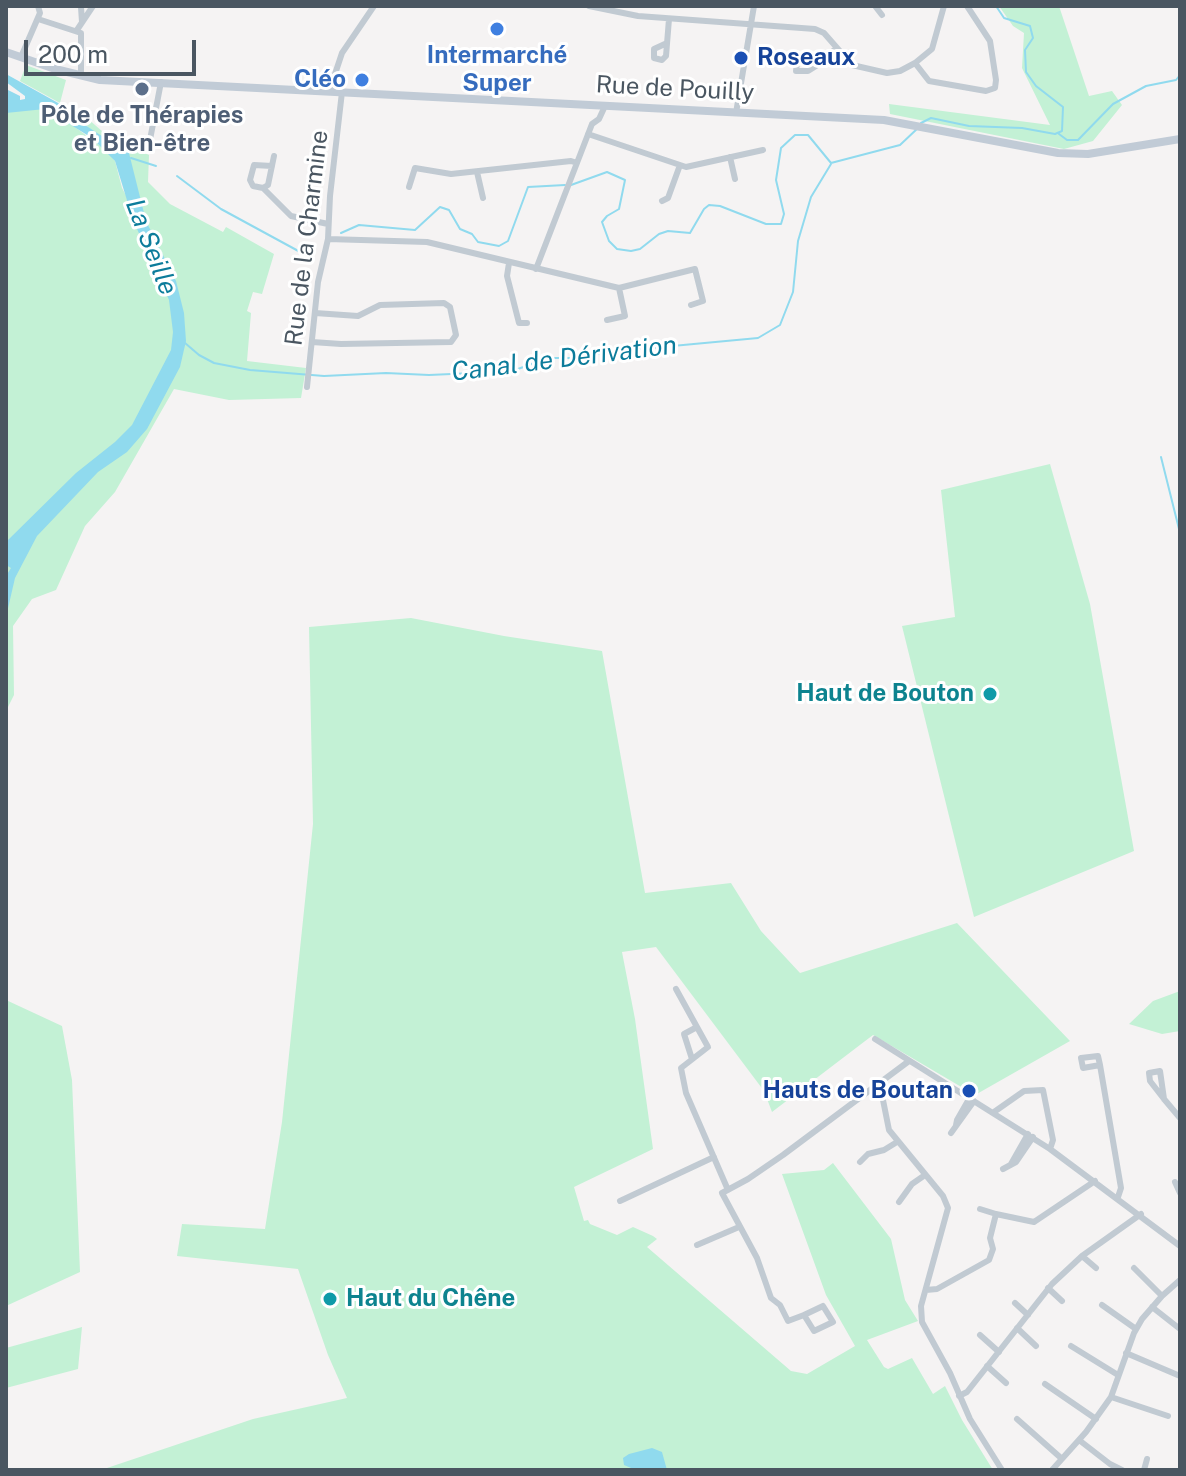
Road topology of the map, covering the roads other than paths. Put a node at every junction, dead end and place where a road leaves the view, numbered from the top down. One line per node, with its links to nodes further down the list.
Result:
1 (38, 6): 12 (street)
2 (93, 6): 10 (street)
3 (374, 6): 24 (street)
4 (589, 6): 13 (street)
5 (754, 6): 14 (street)
6 (875, 6): 11 (street)
7 (944, 6): 21 (street)
8 (967, 6): 21 (street)
9 (81, 7): 10 (street); 15 (street)
10 (87, 14): 15 (street)
11 (882, 15)
12 (38, 19): 15 (street); 19 (street)
13 (669, 19): 14 (street); 16 (street)
14 (751, 23): 17 (street); 28 (street)
15 (80, 29): 22 (street)
16 (667, 43)
17 (836, 49): 20 (street); 21 (street)
18 (6, 52): 19 (main road, Rue de Pouilly)
19 (21, 57): 22 (main road, Rue de Pouilly)
20 (825, 57): 20 (street)
21 (915, 63)
22 (81, 76): 23 (main road, Rue de Pouilly)
23 (161, 81): 24 (main road, Rue de Pouilly); 32 (street)
24 (329, 92): 25 (main road, Rue de Pouilly)
25 (342, 92): 26 (main road, Rue de Pouilly); 45 (street, Rue de la Charmine)
26 (587, 105): 27 (main road, Rue de Pouilly); 29 (street)
27 (605, 106): 28 (main road, Rue de Pouilly); 29 (street)
28 (736, 113): 31 (main road, Rue de Pouilly)
29 (592, 124): 30 (street)
30 (588, 134): 36 (street); 37 (street)
31 (1180, 139)
32 (149, 145)
33 (763, 150): 35 (street)
34 (274, 156): 38 (street)
35 (730, 157): 37 (street); 40 (street)
36 (577, 163): 39 (street); 48 (street)
37 (680, 165): 44 (street)
38 (272, 166): 42 (street); 42 (street)
39 (477, 172): 41 (street); 43 (street)
40 (735, 179)
41 (409, 187)
42 (263, 188): 45 (street)
43 (483, 198)
44 (662, 201)
45 (328, 224): 46 (street, Rue de la Charmine)
46 (328, 239): 47 (street); 51 (street, Rue de la Charmine)
47 (509, 263): 48 (street); 53 (street)
48 (536, 269): 49 (street)
49 (619, 288): 50 (street); 52 (street)
50 (691, 305)
51 (315, 313): 54 (street, Rue de la Charmine); 54 (street)
52 (607, 320)
53 (527, 323)
54 (312, 342): 55 (street, Rue de la Charmine)
55 (307, 386)
56 (676, 989): 57 (street)
57 (697, 1027): 59 (street); 59 (street)
58 (875, 1039): 60 (street)
59 (692, 1059): 71 (street)
60 (909, 1061): 62 (street); 64 (street)
61 (1100, 1065): 79 (street)
62 (880, 1085): 69 (street); 77 (street)
63 (1164, 1099): 66 (street)
64 (972, 1100): 65 (street); 67 (street)
65 (994, 1112): 68 (street); 70 (street)
66 (1180, 1118)
67 (951, 1133)
68 (1031, 1136): 70 (street); 73 (street)
69 (897, 1142): 72 (street); 74 (street)
70 (1050, 1149): 75 (street)
71 (714, 1157): 77 (street); 80 (street)
72 (860, 1162)
73 (1003, 1169)
74 (925, 1175): 81 (street); 93 (street)
75 (1095, 1181): 79 (street); 83 (street)
76 (1175, 1182): 78 (street)
77 (728, 1190): 85 (street)
78 (1180, 1193)
79 (1118, 1197): 84 (street)
80 (620, 1201)
81 (899, 1202)
82 (980, 1209): 83 (street)
83 (996, 1214): 93 (street)
84 (1141, 1214): 87 (street); 88 (street)
85 (739, 1227): 86 (street); 99 (street)
86 (697, 1245)
87 (1180, 1246)
88 (1082, 1256): 89 (street); 92 (street)
89 (1096, 1268)
90 (1134, 1268): 94 (street)
91 (1180, 1280): 94 (street)
92 (1048, 1288): 95 (street); 100 (street)
93 (926, 1290): 114 (street)
94 (1162, 1296): 98 (street)
95 (1062, 1301)
96 (1015, 1303): 100 (street)
97 (1102, 1305): 102 (street)
98 (1152, 1307): 102 (street); 103 (street)
99 (804, 1315): 99 (street)
100 (1028, 1315): 101 (street)
101 (1017, 1328): 105 (street); 107 (street)
102 (1136, 1329): 108 (street)
103 (1180, 1329)
104 (980, 1335): 107 (street)
105 (1036, 1346)
106 (1071, 1346): 110 (street)
107 (999, 1352): 109 (street)
108 (1126, 1353): 110 (street); 111 (street)
109 (987, 1366): 112 (street); 114 (street)
110 (1118, 1375): 115 (street)
111 (1180, 1376)
112 (1006, 1383)
113 (1045, 1384): 118 (street)
114 (959, 1396): 122 (street)
115 (1111, 1397): 116 (street); 118 (street)
116 (1168, 1416)
117 (1017, 1419): 120 (street)
118 (1096, 1419): 119 (street)
119 (1079, 1440): 120 (street); 124 (street)
120 (1061, 1458): 123 (street)
121 (1147, 1459): 125 (street)
122 (1002, 1470)
123 (1052, 1470)
124 (1122, 1470)
125 (1144, 1470)

